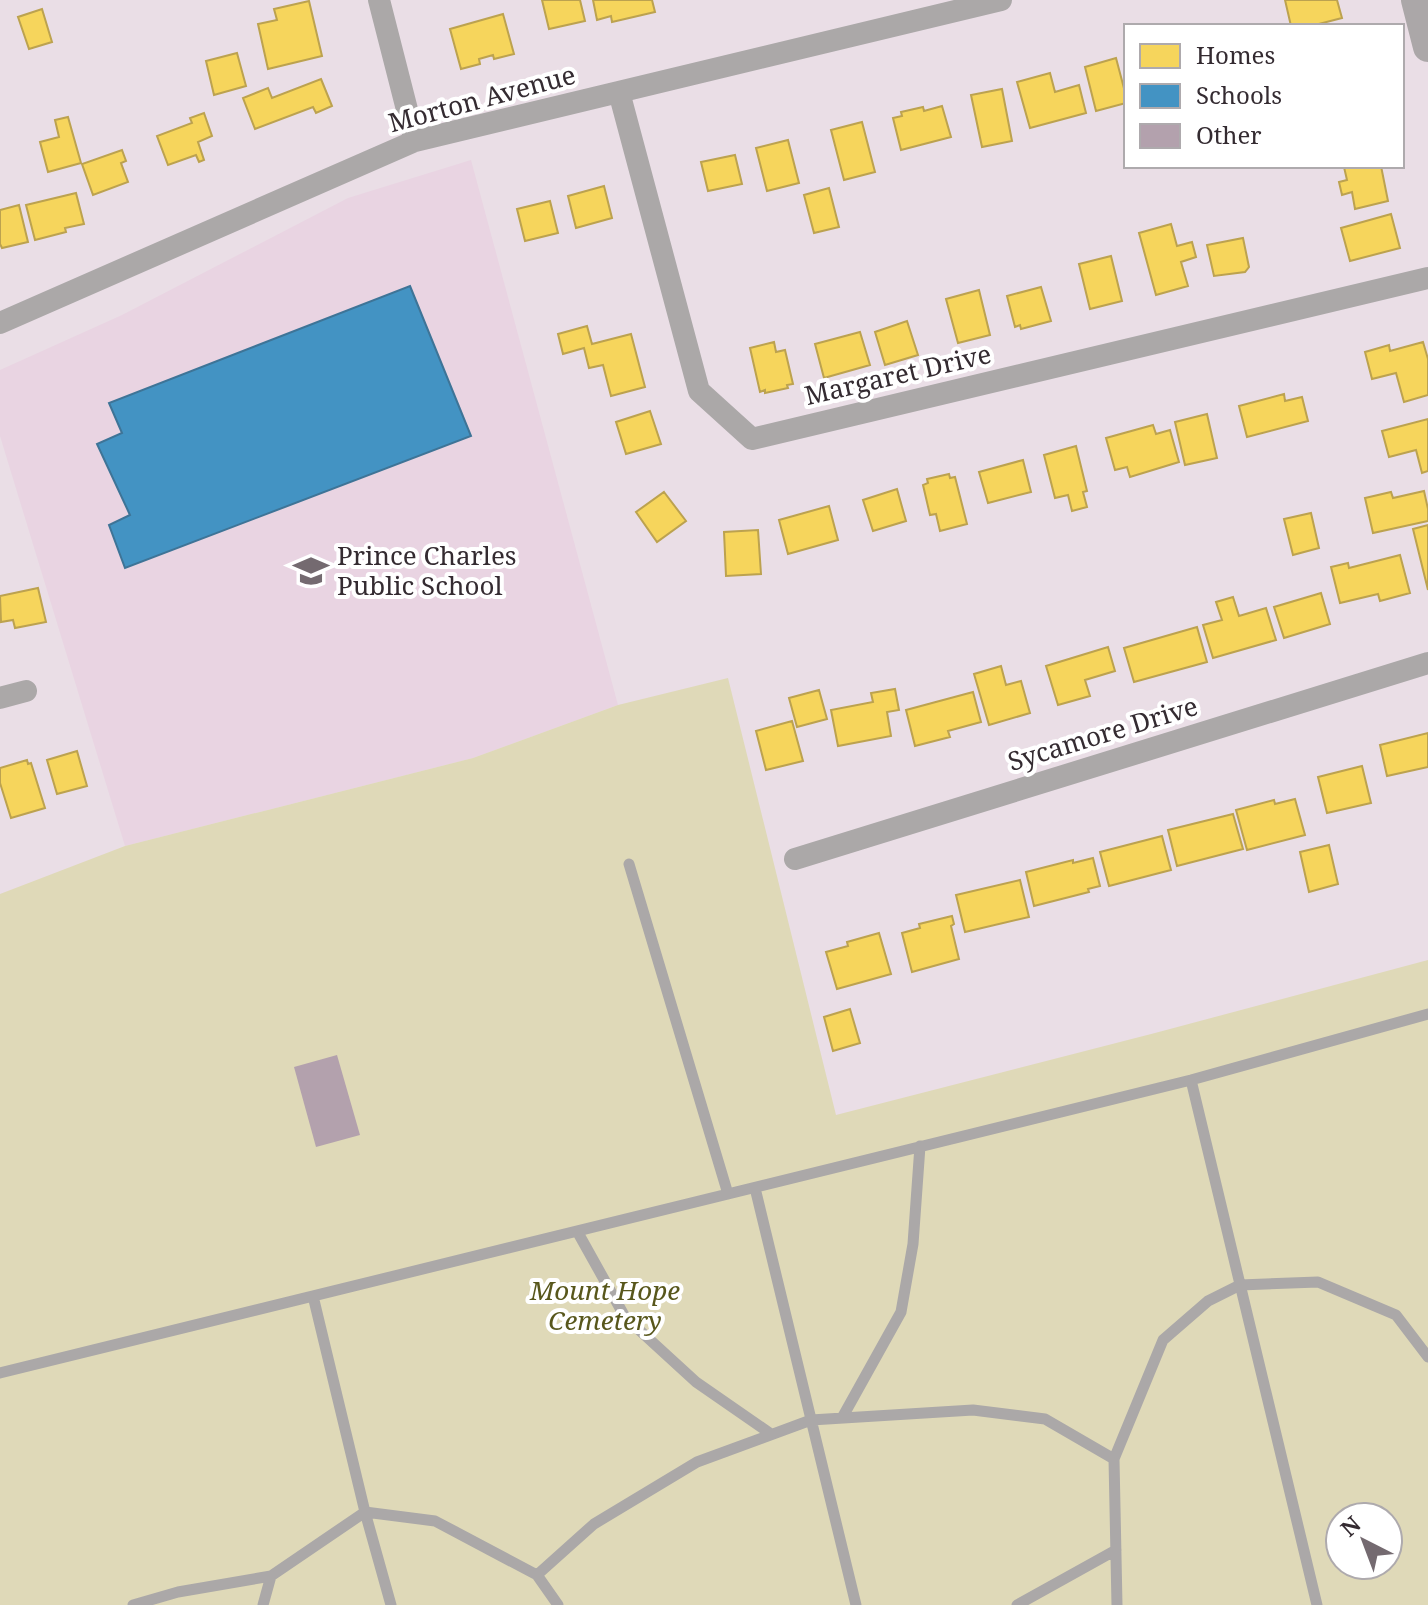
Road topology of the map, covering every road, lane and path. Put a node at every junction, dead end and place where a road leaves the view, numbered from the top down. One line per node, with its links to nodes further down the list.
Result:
1 (379, 0): 6 (street)
2 (1001, 0): 5 (street, Morton Avenue)
3 (1416, 0): 4 (main road)
4 (1428, 47)
5 (619, 92): 6 (street, Morton Avenue); 7 (street, Margaret Drive)
6 (415, 141): 8 (street, Morton Avenue)
7 (1428, 278)
8 (0, 323)
9 (1428, 663): 12 (street, Sycamore Drive)
10 (26, 691): 11 (street)
11 (0, 698)
12 (795, 859)
13 (629, 864): 18 (lane)
14 (1428, 1014): 15 (lane)
15 (1191, 1080): 16 (lane); 20 (lane)
16 (920, 1146): 17 (lane); 24 (lane)
17 (755, 1188): 18 (lane); 25 (lane)
18 (728, 1194): 19 (lane)
19 (577, 1231): 21 (lane); 26 (lane)
20 (1240, 1285): 22 (lane); 27 (lane); 39 (lane)
21 (313, 1296): 23 (lane); 28 (lane)
22 (1428, 1357)
23 (0, 1373)
24 (842, 1418): 25 (lane); 27 (lane)
25 (811, 1420): 26 (lane); 36 (lane)
26 (771, 1434): 30 (lane)
27 (1114, 1459): 29 (lane)
28 (365, 1512): 30 (lane); 31 (lane); 34 (lane)
29 (1116, 1550): 37 (lane); 38 (lane)
30 (537, 1575): 35 (lane)
31 (271, 1576): 32 (lane); 33 (lane)
32 (133, 1605)
33 (263, 1605)
34 (391, 1605)
35 (558, 1605)
36 (856, 1605)
37 (1017, 1605)
38 (1117, 1605)
39 (1317, 1605)

